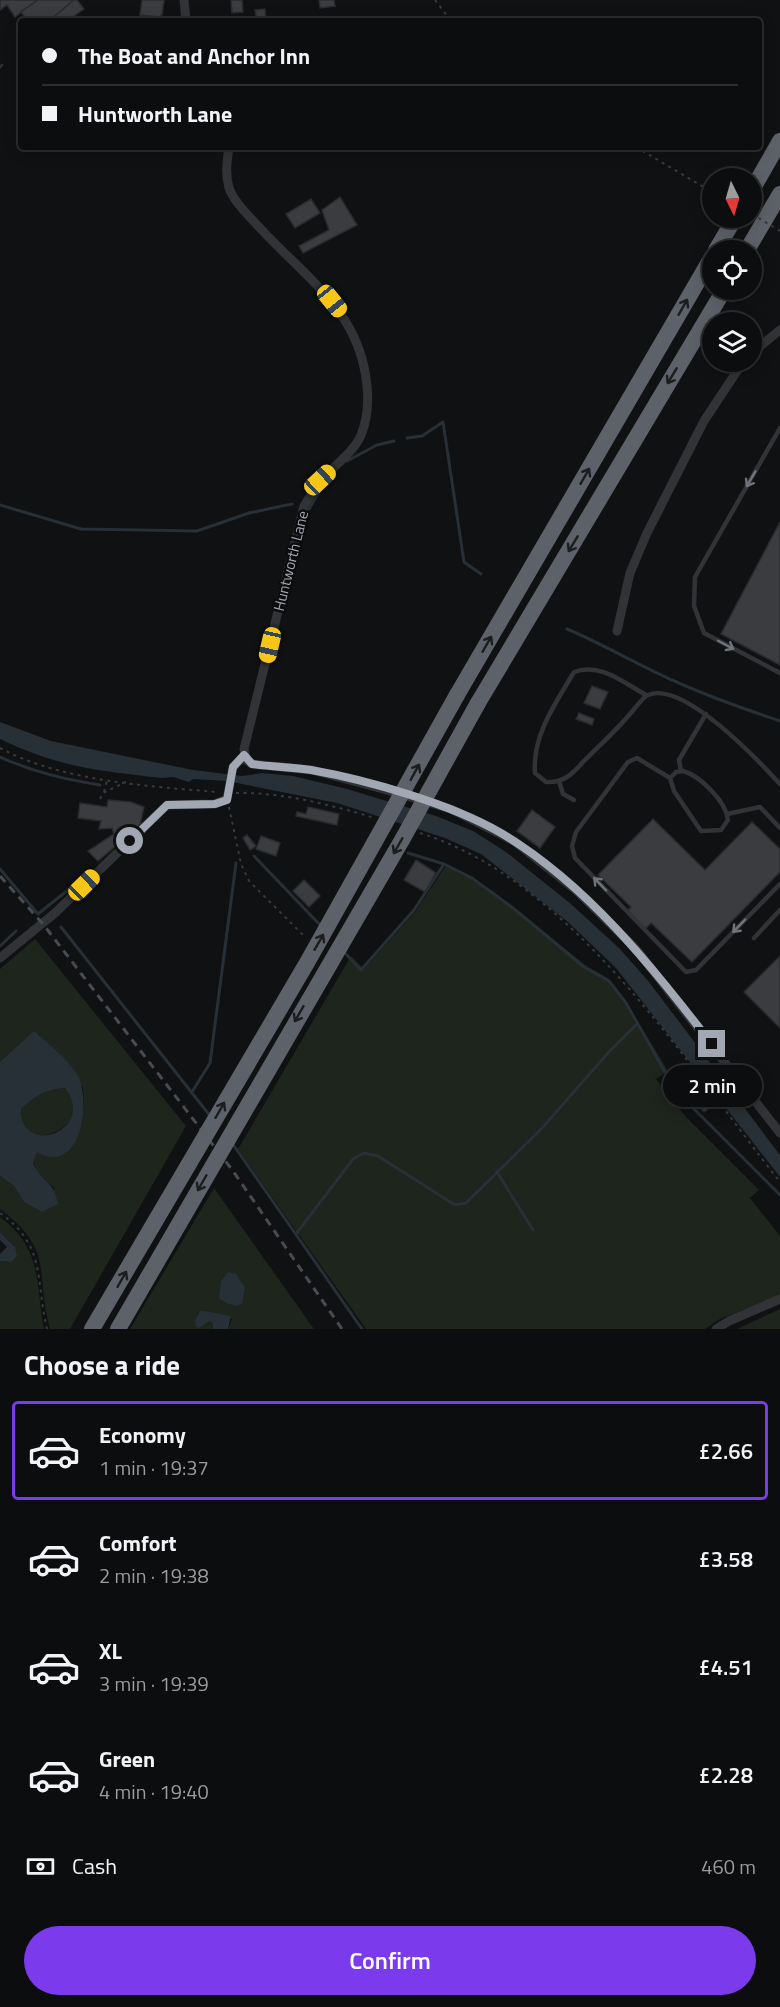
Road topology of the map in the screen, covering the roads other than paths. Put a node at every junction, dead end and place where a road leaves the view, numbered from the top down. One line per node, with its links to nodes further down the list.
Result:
1 (184, 0): 2 (street)
2 (186, 18)
3 (780, 141): 5 (highway)
4 (229, 150): 18 (street, Huntworth Lane)
5 (762, 172)
6 (780, 194): 7 (highway)
7 (753, 240)
8 (702, 274): 32 (highway, one-way to 8, bridge)
9 (718, 300): 33 (highway, one-way to 33, bridge)
10 (780, 330): 11 (street)
11 (762, 345)
12 (736, 372): 14 (street)
13 (780, 428): 15 (lane, one-way to 15)
14 (617, 631)
15 (780, 673)
16 (646, 695): 17 (lane); 21 (lane); 21 (lane)
17 (706, 714): 19 (lane); 22 (lane)
18 (244, 755): 29 (street); 30 (street)
19 (681, 771): 20 (lane); 24 (lane)
20 (670, 778): 24 (lane); 26 (lane, one-way to 20)
21 (559, 781): 23 (lane)
22 (780, 784)
23 (574, 800)
24 (727, 814): 25 (lane)
25 (780, 828)
26 (780, 884)
27 (780, 909): 28 (lane)
28 (754, 938)
29 (0, 958)
30 (780, 1132)
31 (780, 1299): 34 (street)
32 (92, 1329)
33 (118, 1329)
34 (716, 1329)

